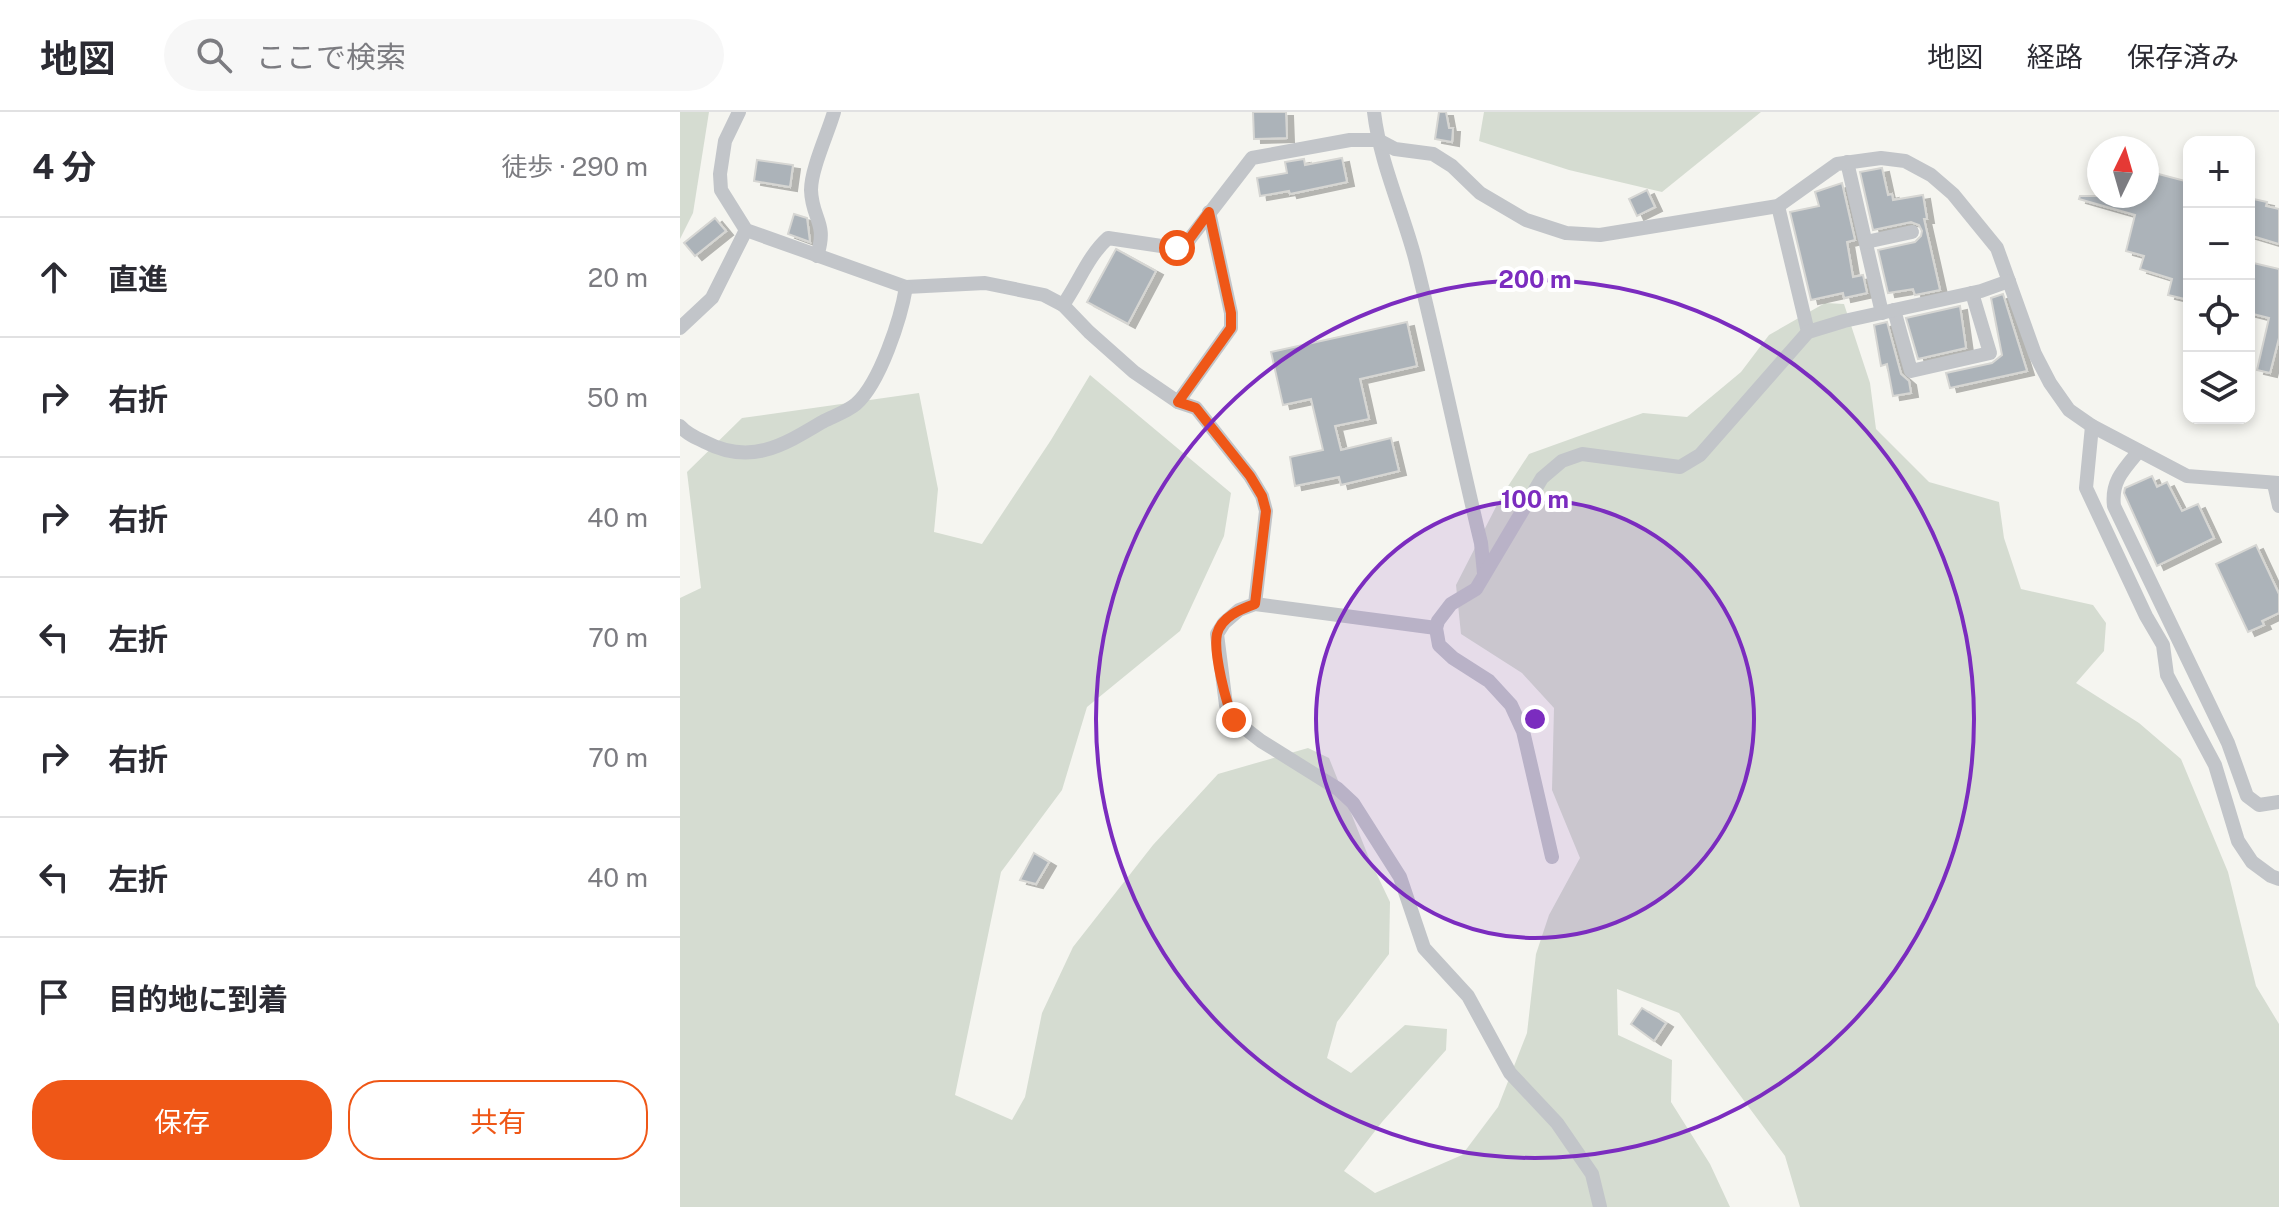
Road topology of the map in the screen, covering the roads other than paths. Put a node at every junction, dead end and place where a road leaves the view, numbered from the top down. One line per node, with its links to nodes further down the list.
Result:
1 (739, 112): 8 (street)
2 (834, 112): 11 (street)
3 (1374, 112): 4 (street)
4 (1378, 140): 6 (street); 7 (street); 25 (street)
5 (1847, 162): 6 (street); 10 (street); 12 (street)
6 (1778, 206): 18 (street)
7 (1209, 212): 15 (street); 19 (street)
8 (746, 230): 11 (street); 17 (street)
9 (1912, 232): 10 (street)
10 (1866, 242): 16 (street)
11 (817, 256): 13 (street)
12 (2009, 281): 14 (street); 21 (street)
13 (906, 287): 15 (street); 20 (street)
14 (1972, 293): 16 (street); 16 (street)
15 (1063, 305): 19 (street)
16 (1888, 312): 18 (street)
17 (680, 328)
18 (1808, 332): 25 (street)
19 (1178, 402): 26 (street)
20 (680, 426)
21 (2092, 426): 22 (street); 30 (street)
22 (2139, 451): 23 (street); 28 (street)
23 (2276, 484): 24 (street)
24 (2279, 506)
25 (1484, 573): 27 (street)
26 (1255, 604): 27 (street); 31 (street)
27 (1436, 628): 29 (street)
28 (2279, 802)
29 (1552, 857)
30 (2279, 879)
31 (1600, 1207)

